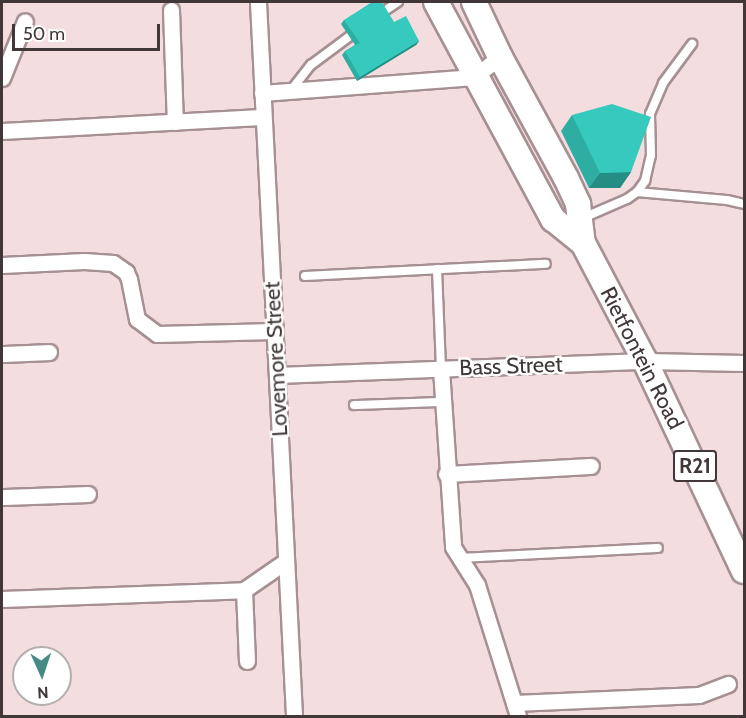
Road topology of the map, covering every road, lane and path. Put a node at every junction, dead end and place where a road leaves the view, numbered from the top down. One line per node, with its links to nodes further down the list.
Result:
1 (258, 2): 14 (street, Lovemore Street)
2 (398, 2): 6 (lane)
3 (436, 2): 11 (main road, Rietfontein Road / R21)
4 (474, 2): 10 (main road, Rietfontein Road / R21)
5 (171, 10): 16 (street)
6 (383, 12)
7 (25, 21): 12 (street)
8 (350, 36): 13 (lane)
9 (692, 44): 18 (lane)
10 (500, 57): 11 (street); 20 (main road, Rietfontein Road / R21)
11 (474, 77): 13 (street); 20 (main road, Rietfontein Road / R21)
12 (2, 78)
13 (291, 91): 14 (street)
14 (262, 93): 15 (street, Lovemore Street)
15 (263, 117): 16 (street); 25 (street, Lovemore Street)
16 (176, 122): 17 (street)
17 (2, 131)
18 (636, 192): 19 (lane); 20 (lane)
19 (744, 204)
20 (575, 230): 28 (main road, Rietfontein Road / R21)
21 (546, 264): 23 (lane)
22 (2, 265): 25 (street)
23 (437, 269): 24 (lane); 30 (lane)
24 (305, 276)
25 (274, 331): 31 (street, Lovemore Street)
26 (49, 352): 27 (street)
27 (2, 354)
28 (645, 361): 29 (street, Bass Street); 30 (street, Bass Street); 41 (main road, Rietfontein Road / R21)
29 (744, 363)
30 (441, 369): 31 (street, Bass Street); 32 (street)
31 (277, 375): 40 (street, Lovemore Street)
32 (442, 402): 33 (lane); 35 (street)
33 (354, 405)
34 (591, 466): 35 (street)
35 (446, 474): 39 (street)
36 (88, 494): 37 (street)
37 (2, 497)
38 (658, 548): 39 (lane)
39 (458, 558): 46 (street)
40 (286, 561): 42 (street); 47 (street, Lovemore Street)
41 (744, 572)
42 (244, 590): 43 (street); 44 (street)
43 (2, 599)
44 (247, 662)
45 (729, 684): 46 (street)
46 (516, 710)
47 (294, 717)

